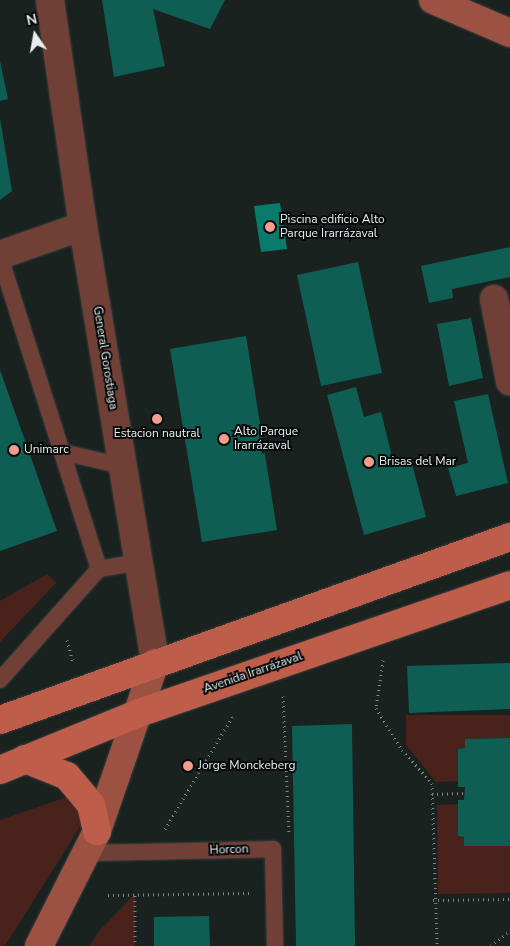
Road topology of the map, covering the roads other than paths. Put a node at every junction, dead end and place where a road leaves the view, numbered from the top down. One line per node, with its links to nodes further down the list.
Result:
1 (50, 0): 4 (street, General Gorostiaga)
2 (433, 0): 3 (main road)
3 (510, 33)
4 (83, 226): 5 (street); 9 (street, General Gorostiaga)
5 (0, 256): 8 (lane)
6 (494, 299): 7 (street)
7 (510, 381)
8 (62, 452): 9 (lane); 12 (lane)
9 (122, 466): 11 (street, General Gorostiaga)
10 (510, 537): 14 (main road)
11 (138, 562): 12 (lane); 14 (street, General Gorostiaga)
12 (99, 569): 15 (lane)
13 (510, 585): 16 (main road, Avenida Irarrázaval)
14 (155, 664): 16 (main road, General Gorostiaga); 17 (main road)
15 (0, 680)
16 (139, 713): 18 (main road, Avenida Irarrázaval); 20 (main road, General Gorostiaga)
17 (0, 720)
18 (25, 759): 19 (main road, Avenida Irarrázaval); 20 (main road)
19 (0, 770)
20 (93, 842): 21 (main road, General Gorostiaga); 22 (lane, Horcon)
21 (39, 946)
22 (275, 946)

